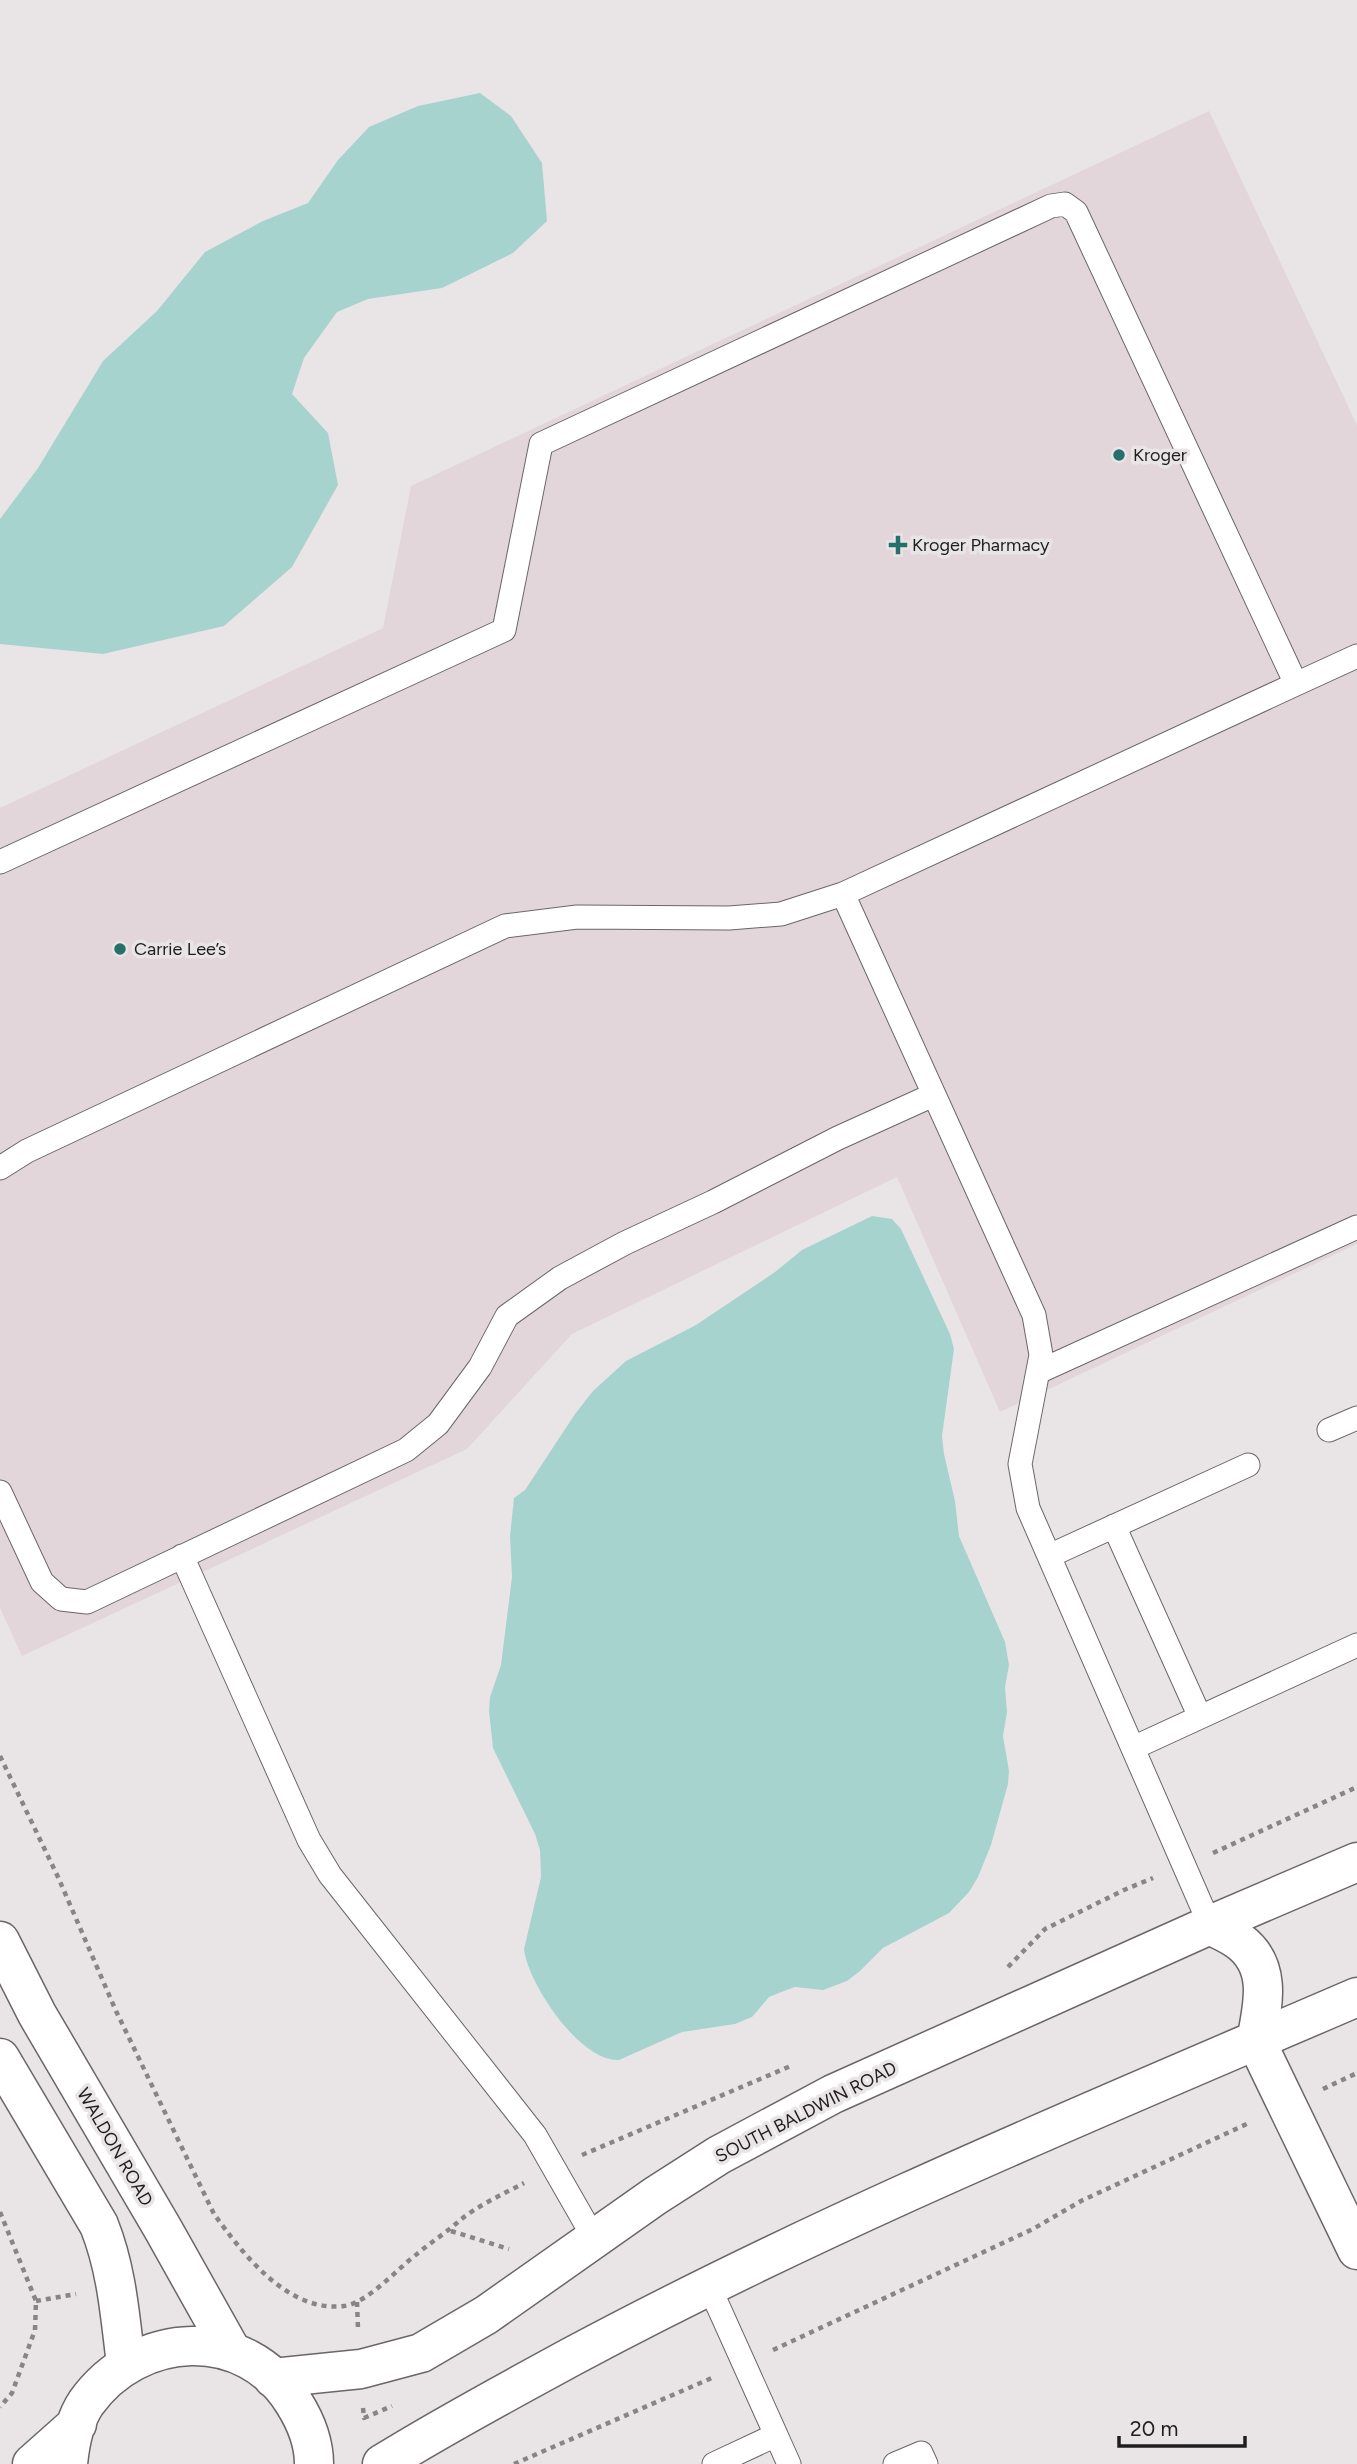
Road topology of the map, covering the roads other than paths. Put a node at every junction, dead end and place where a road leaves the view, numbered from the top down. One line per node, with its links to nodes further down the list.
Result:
1 (1357, 656): 2 (lane)
2 (1296, 684): 3 (lane); 4 (lane)
3 (0, 862)
4 (843, 894): 5 (lane); 6 (lane)
5 (933, 1096): 8 (lane); 14 (lane)
6 (0, 1168)
7 (1357, 1227): 8 (lane)
8 (1038, 1372): 15 (lane)
9 (1357, 1418): 10 (lane)
10 (1329, 1430)
11 (1248, 1465): 13 (lane)
12 (0, 1492): 14 (lane)
13 (1114, 1527): 15 (lane); 17 (lane)
14 (182, 1556): 25 (lane)
15 (1049, 1556): 18 (lane)
16 (1357, 1645): 17 (lane)
17 (1200, 1717): 18 (lane)
18 (1133, 1748): 20 (lane)
19 (1357, 1862): 20 (main road, SOUTH BALDWIN ROAD)
20 (1210, 1925): 23 (main road); 25 (main road, SOUTH BALDWIN ROAD)
21 (0, 1941): 28 (main road, WALDON ROAD)
22 (1357, 1997): 23 (main road)
23 (1256, 2041): 26 (main road); 27 (main road)
24 (0, 2058): 29 (main road)
25 (594, 2238): 30 (main road, SOUTH BALDWIN ROAD)
26 (1357, 2250)
27 (709, 2286): 32 (lane); 36 (main road)
28 (232, 2352): 29 (main road); 30 (main road)
29 (126, 2364): 31 (main road)
30 (273, 2378): 35 (main road)
31 (77, 2424): 33 (main road); 34 (main road)
32 (776, 2435): 37 (lane); 38 (lane)
33 (32, 2464)
34 (68, 2464)
35 (314, 2464)
36 (382, 2464)
37 (714, 2464)
38 (789, 2464)
39 (895, 2464): 40 (lane)
40 (926, 2464)

